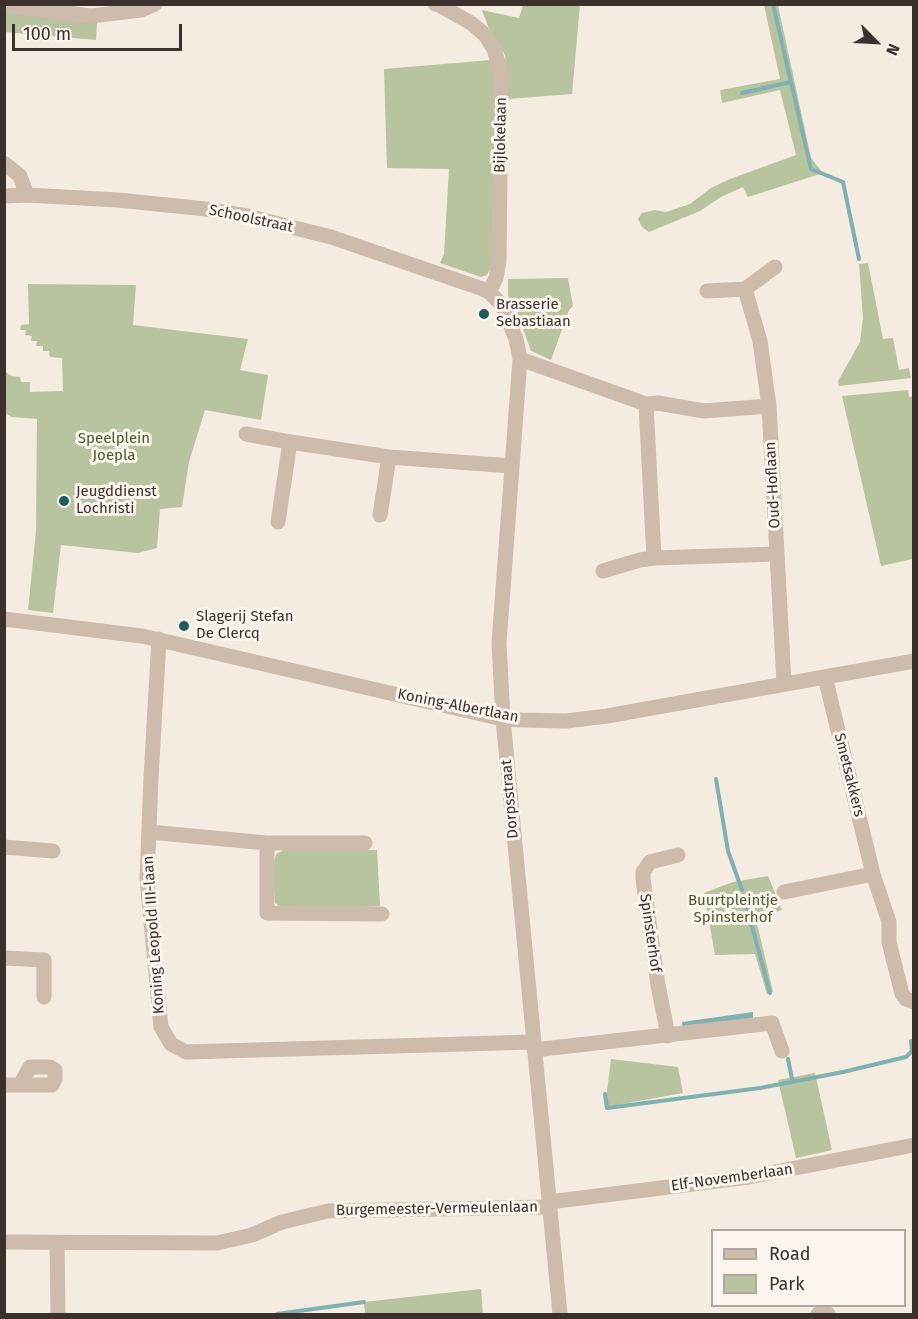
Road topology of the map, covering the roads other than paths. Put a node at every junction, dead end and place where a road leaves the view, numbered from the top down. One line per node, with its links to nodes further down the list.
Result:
1 (155, 4): 2 (street)
2 (13, 5)
3 (438, 5): 10 (street, Bijlokelaan)
4 (4, 163): 5 (street)
5 (27, 195): 6 (street, Schoolstraat); 10 (street, Schoolstraat)
6 (4, 196)
7 (775, 267): 8 (street)
8 (745, 289): 9 (street); 13 (street, Oud-Hoflaan)
9 (707, 291)
10 (489, 292): 11 (street, Dorpsstraat)
11 (520, 359): 12 (street); 17 (street, Dorpsstraat)
12 (646, 404): 13 (street); 21 (street)
13 (769, 406): 20 (street, Oud-Hoflaan)
14 (246, 434): 15 (street)
15 (290, 442): 16 (street); 19 (street)
16 (389, 457): 17 (street); 18 (street)
17 (512, 466): 28 (street, Dorpsstraat)
18 (380, 514)
19 (278, 522)
20 (776, 554): 21 (street); 27 (street, Oud-Hoflaan)
21 (654, 558): 22 (street)
22 (603, 571)
23 (4, 619): 24 (street, Koning-Albertlaan)
24 (159, 639): 28 (street, Koning-Albertlaan); 29 (street, Koning Leopold III-laan)
25 (914, 661): 26 (street, Koning-Albertlaan)
26 (825, 676): 27 (street, Koning-Albertlaan); 35 (street, Smetsakkers)
27 (784, 683): 28 (street, Koning-Albertlaan)
28 (503, 719): 42 (street, Dorpsstraat)
29 (149, 832): 30 (street); 42 (street, Koning Leopold III-laan)
30 (267, 843): 31 (street); 37 (street)
31 (365, 843)
32 (4, 847): 33 (street)
33 (53, 851)
34 (678, 855): 41 (street, Spinsterhof)
35 (873, 874): 36 (street); 40 (street, Smetsakkers)
36 (784, 892)
37 (382, 914)
38 (4, 958): 39 (street)
39 (44, 996)
40 (914, 1002)
41 (668, 1035): 42 (street); 43 (street)
42 (534, 1046): 45 (street, Dorpsstraat)
43 (782, 1051)
44 (914, 1145): 45 (street, Elf-Novemberlaan)
45 (549, 1204): 47 (street, Burgemeester-Vermeulenlaan); 49 (street, Dorpsstraat)
46 (4, 1242): 47 (street, Burgemeester-Vermeulenlaan)
47 (57, 1243): 48 (street)
48 (58, 1314)
49 (560, 1314)
50 (818, 1314): 51 (street)
51 (828, 1314)

